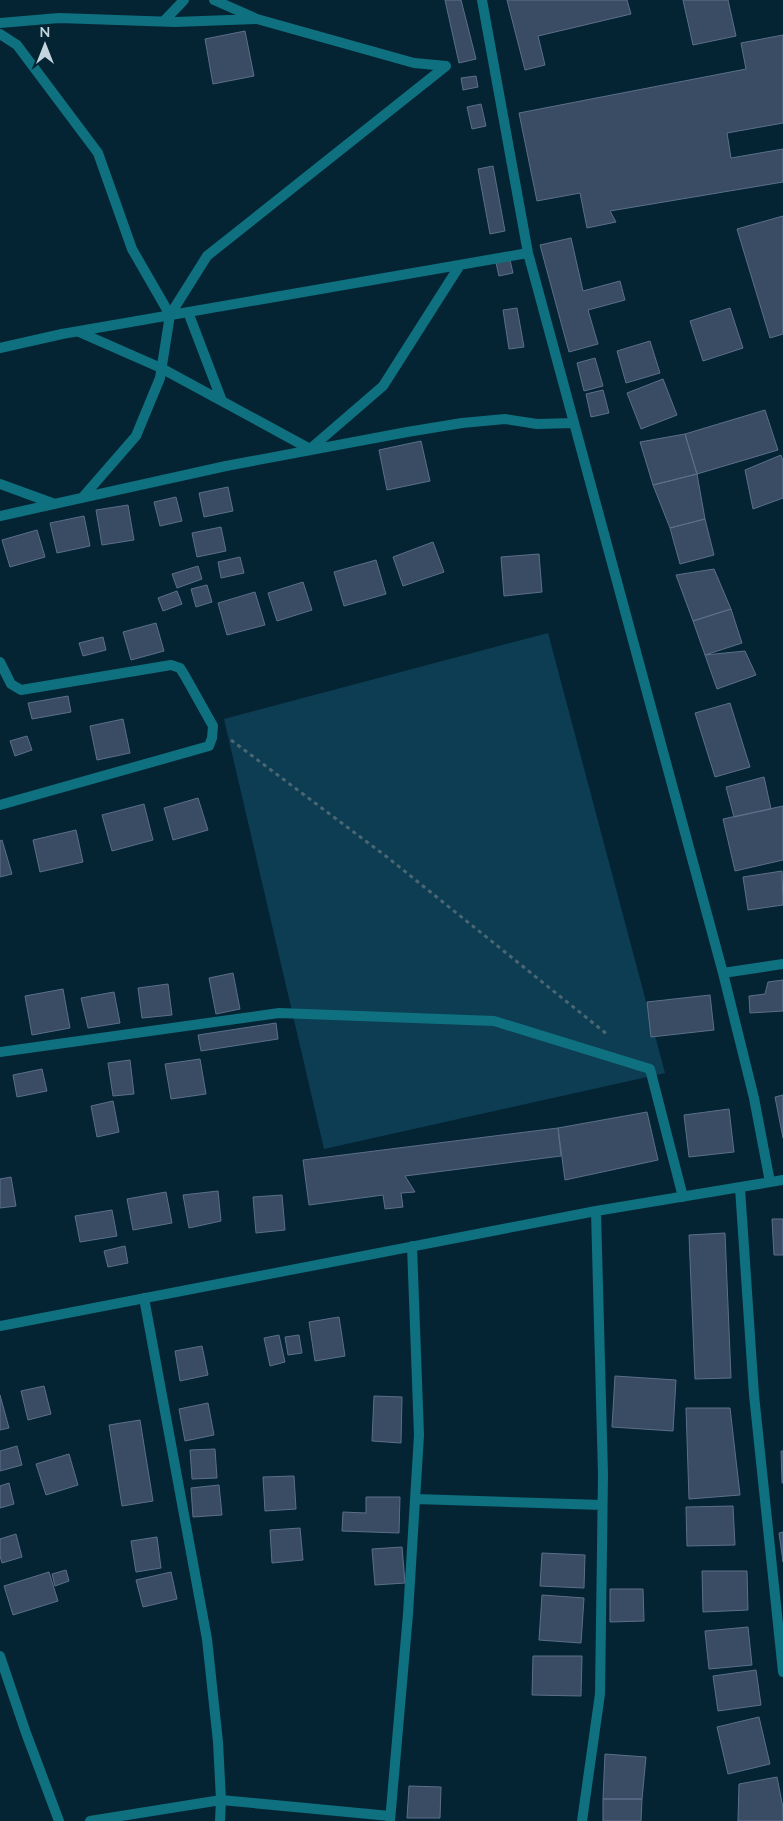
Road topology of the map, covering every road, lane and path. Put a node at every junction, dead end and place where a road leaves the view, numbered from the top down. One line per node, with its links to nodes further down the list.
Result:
1 (184, 0): 5 (street)
2 (214, 0): 4 (street)
3 (482, 0): 8 (street)
4 (257, 19): 5 (street); 11 (street)
5 (164, 21): 6 (street)
6 (0, 22)
7 (0, 34): 11 (street)
8 (528, 253): 9 (street); 16 (street)
9 (460, 265): 10 (street); 17 (street)
10 (188, 312): 11 (street); 15 (street)
11 (170, 315): 12 (street); 14 (street)
12 (78, 332): 13 (street); 14 (street)
13 (0, 348)
14 (161, 368): 15 (street); 19 (street)
15 (222, 401): 17 (street)
16 (574, 423): 17 (street); 26 (street)
17 (310, 449): 19 (street)
18 (0, 484): 20 (street)
19 (82, 498): 20 (street)
20 (55, 504): 21 (street)
21 (0, 516)
22 (0, 662): 23 (street)
23 (213, 726): 24 (street); 27 (path)
24 (0, 805)
25 (783, 964): 26 (street)
26 (723, 973): 30 (street)
27 (611, 1038)
28 (0, 1052): 32 (street)
29 (783, 1180): 30 (street)
30 (770, 1182): 31 (street)
31 (740, 1188): 32 (street); 40 (street)
32 (683, 1197): 33 (street)
33 (596, 1211): 34 (street); 38 (street)
34 (412, 1246): 35 (street); 37 (street)
35 (144, 1298): 36 (street); 41 (street)
36 (0, 1326)
37 (415, 1498): 38 (street); 42 (street)
38 (602, 1505): 46 (street)
39 (0, 1656): 43 (street)
40 (783, 1672)
41 (221, 1800): 42 (street); 44 (street); 45 (street)
42 (390, 1818)
43 (59, 1821)
44 (90, 1821)
45 (220, 1821)
46 (582, 1821)

